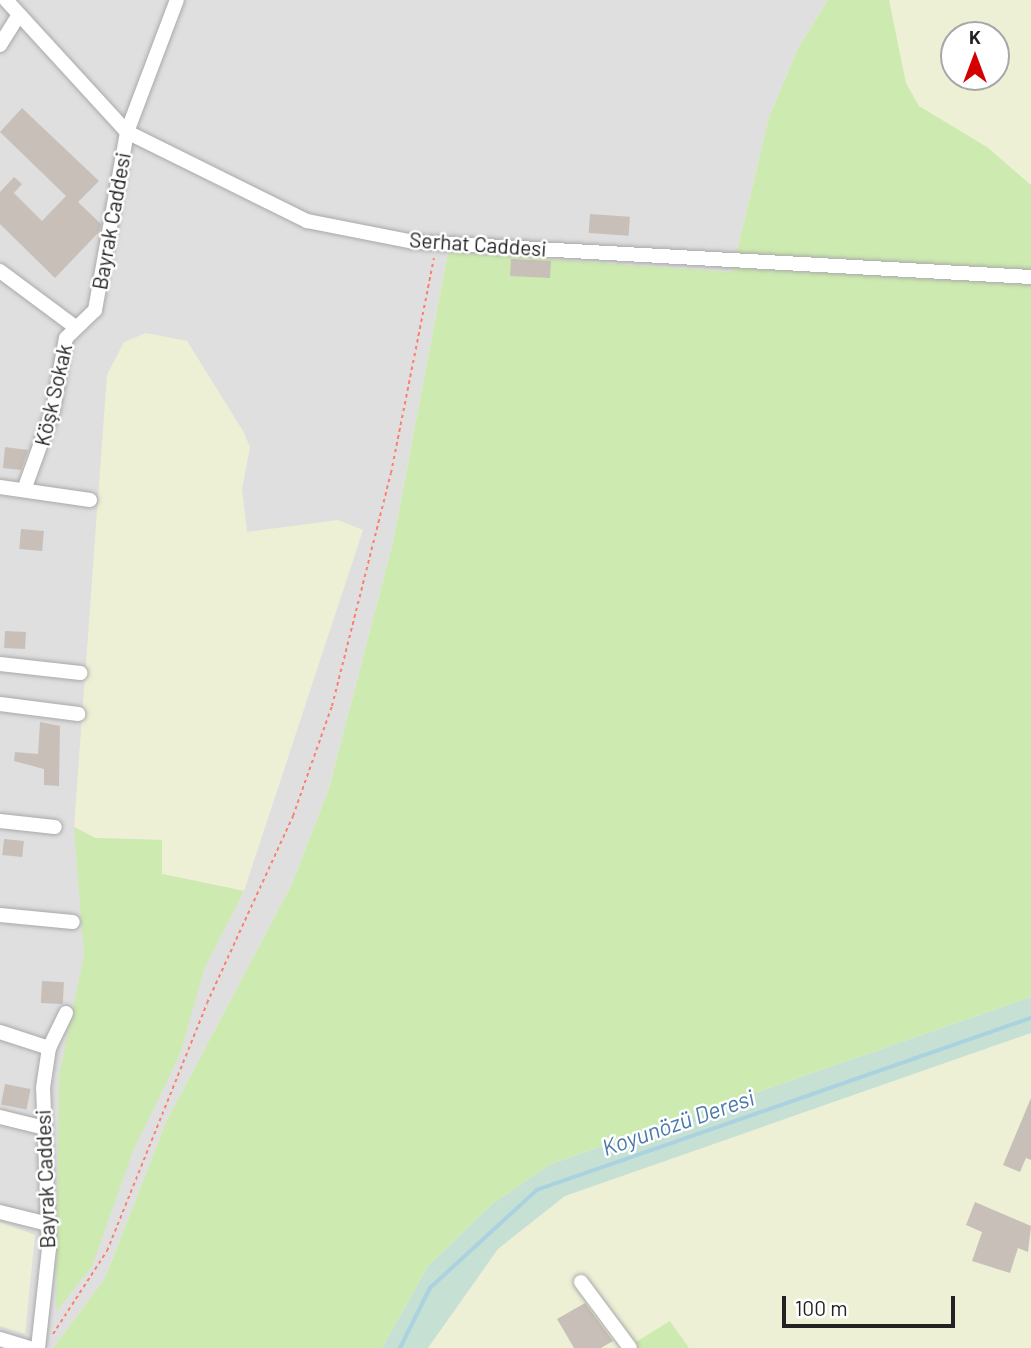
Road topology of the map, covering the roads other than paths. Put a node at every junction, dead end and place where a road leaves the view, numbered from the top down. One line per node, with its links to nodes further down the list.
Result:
1 (6, 0): 3 (street, Serhat Caddesi)
2 (177, 0): 5 (street, Bayrak Caddesi)
3 (19, 15): 4 (street); 5 (street, Serhat Caddesi)
4 (0, 45)
5 (127, 132): 7 (street, Serhat Caddesi); 8 (street, Bayrak Caddesi)
6 (0, 271): 9 (street)
7 (1031, 276)
8 (95, 310): 9 (street, Köşk Sokak)
9 (74, 326): 11 (street, Köşk Sokak)
10 (0, 487): 11 (street)
11 (24, 490): 12 (street)
12 (90, 500)
13 (0, 664): 14 (street)
14 (80, 673)
15 (0, 704): 16 (street)
16 (78, 714)
17 (0, 821): 18 (street)
18 (55, 827)
19 (0, 915): 20 (street)
20 (73, 922)
21 (66, 1013): 23 (street, Bayrak Caddesi)
22 (0, 1032): 23 (street)
23 (49, 1048): 25 (street, Bayrak Caddesi)
24 (0, 1117): 25 (street)
25 (41, 1127): 27 (street, Bayrak Caddesi)
26 (0, 1212): 27 (street)
27 (48, 1224): 30 (street, Bayrak Caddesi)
28 (581, 1282): 32 (street)
29 (0, 1339): 31 (street)
30 (43, 1344)
31 (29, 1348)
32 (630, 1348)

